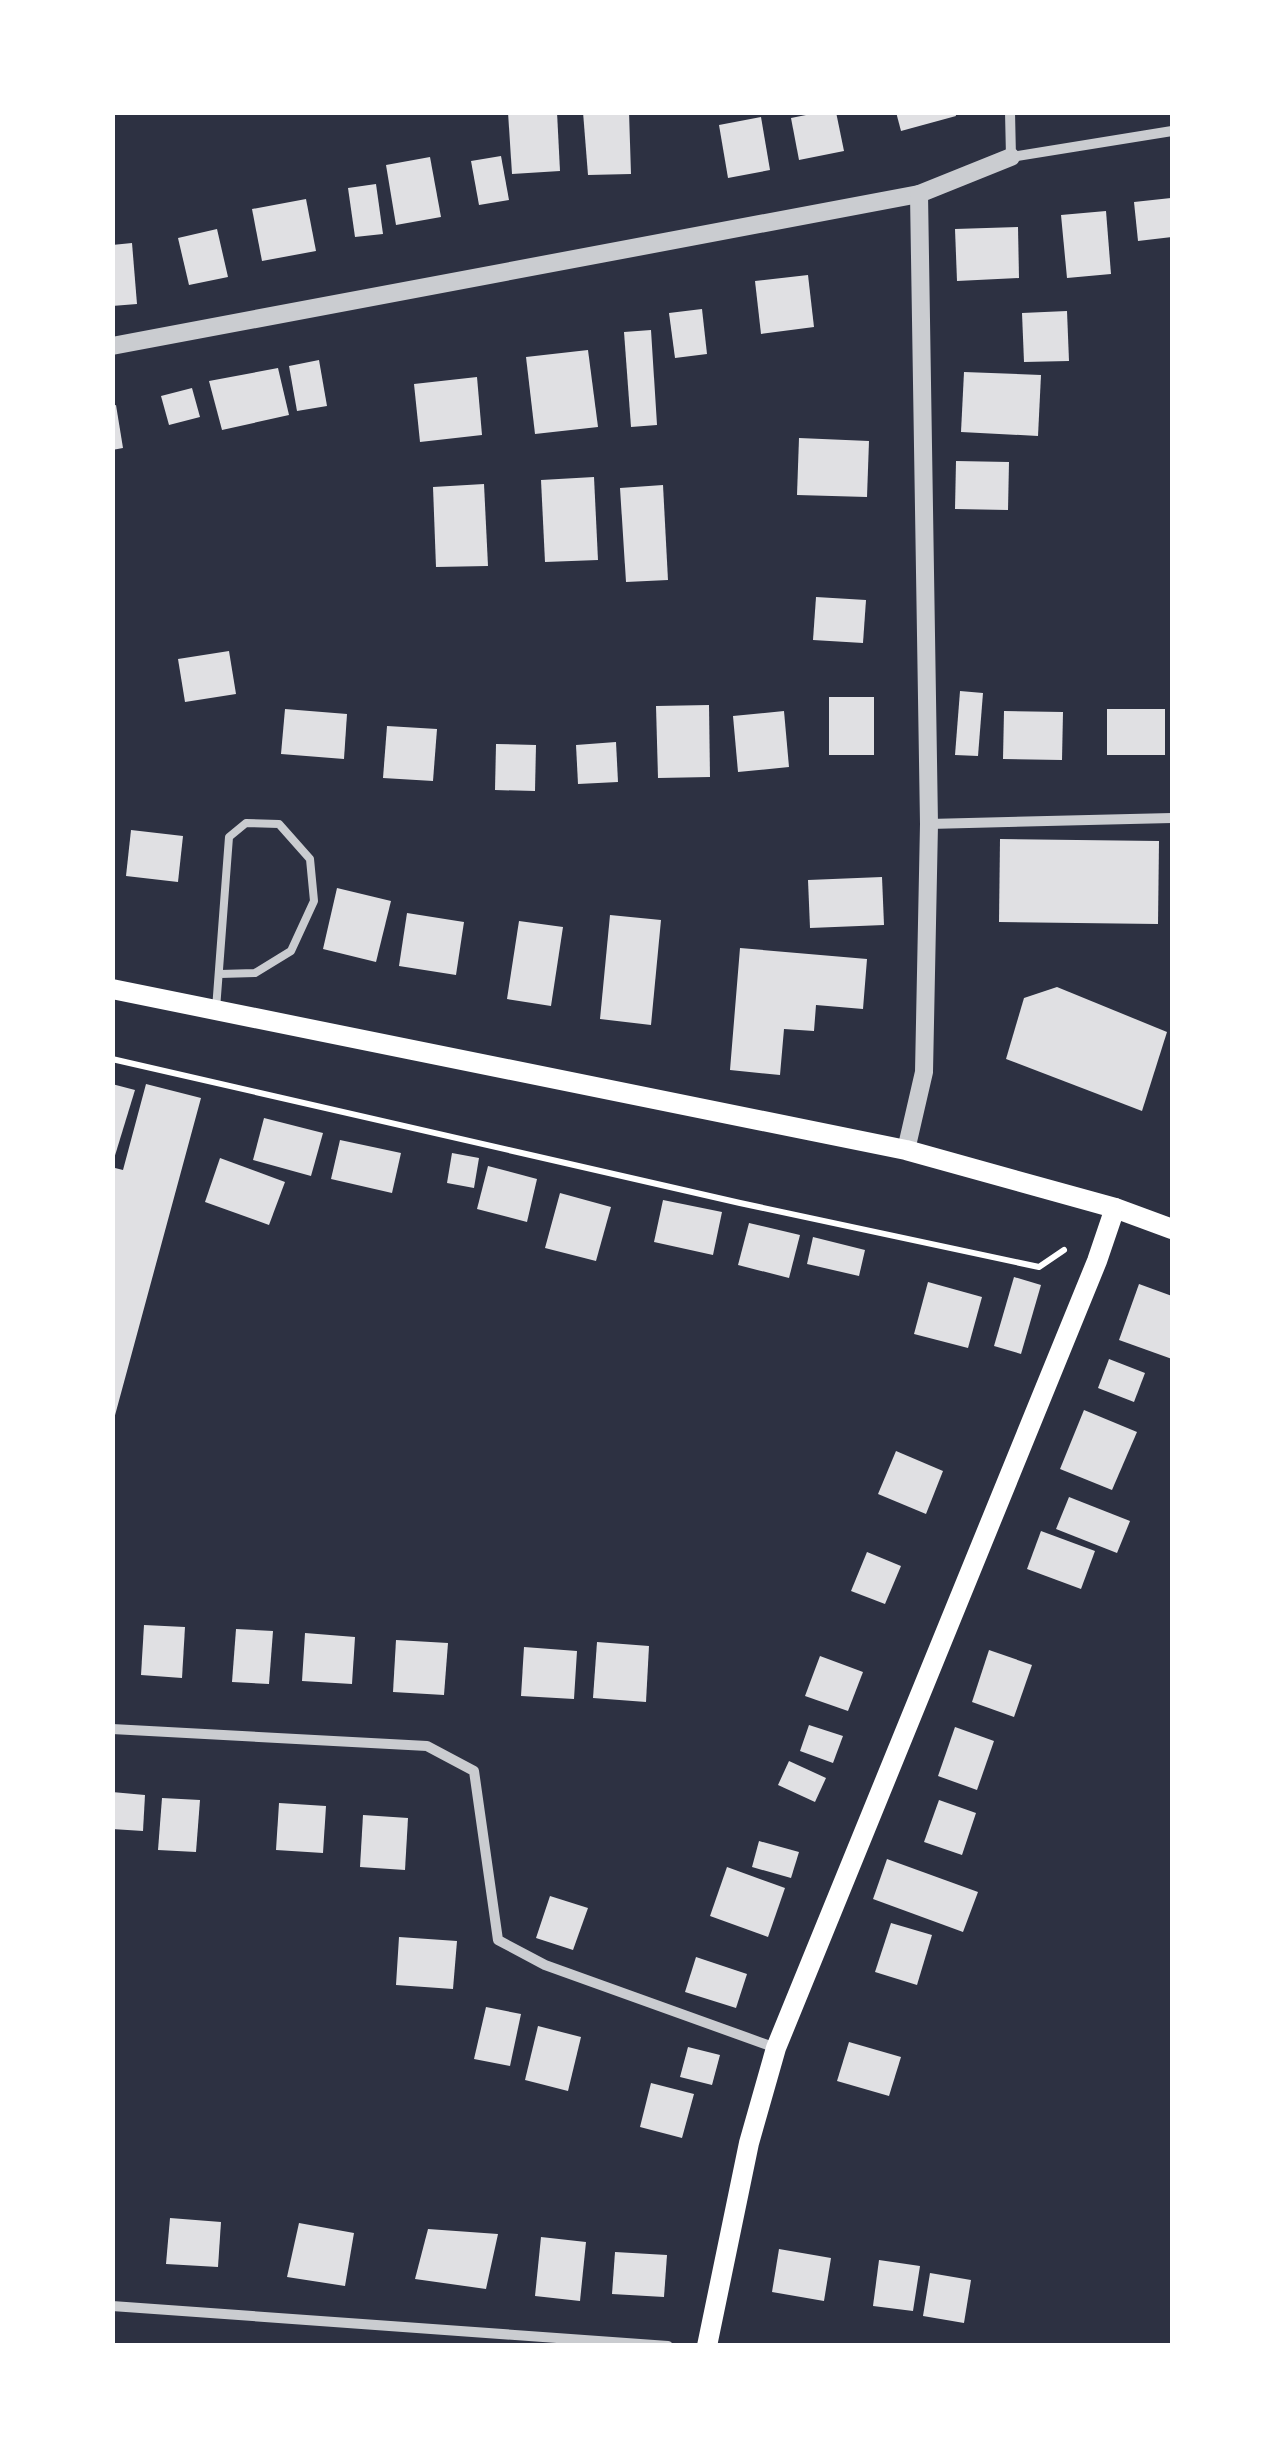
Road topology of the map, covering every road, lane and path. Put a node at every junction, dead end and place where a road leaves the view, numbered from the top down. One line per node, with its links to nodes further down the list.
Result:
1 (1010, 112): 3 (street)
2 (1172, 131): 3 (street)
3 (1010, 157): 4 (street)
4 (919, 194): 5 (street); 7 (street)
5 (112, 346)
6 (1172, 818): 7 (street)
7 (928, 824): 12 (street)
8 (220, 974): 8 (lane); 10 (lane)
9 (112, 988): 10 (main road)
10 (216, 1009): 12 (main road)
11 (112, 1059): 15 (path)
12 (906, 1150): 13 (main road)
13 (1115, 1208): 14 (main road); 17 (main road)
14 (1172, 1229)
15 (1064, 1250)
16 (112, 1729): 17 (street)
17 (776, 2048): 20 (main road)
18 (112, 2306): 19 (street)
19 (668, 2346)
20 (707, 2346)

